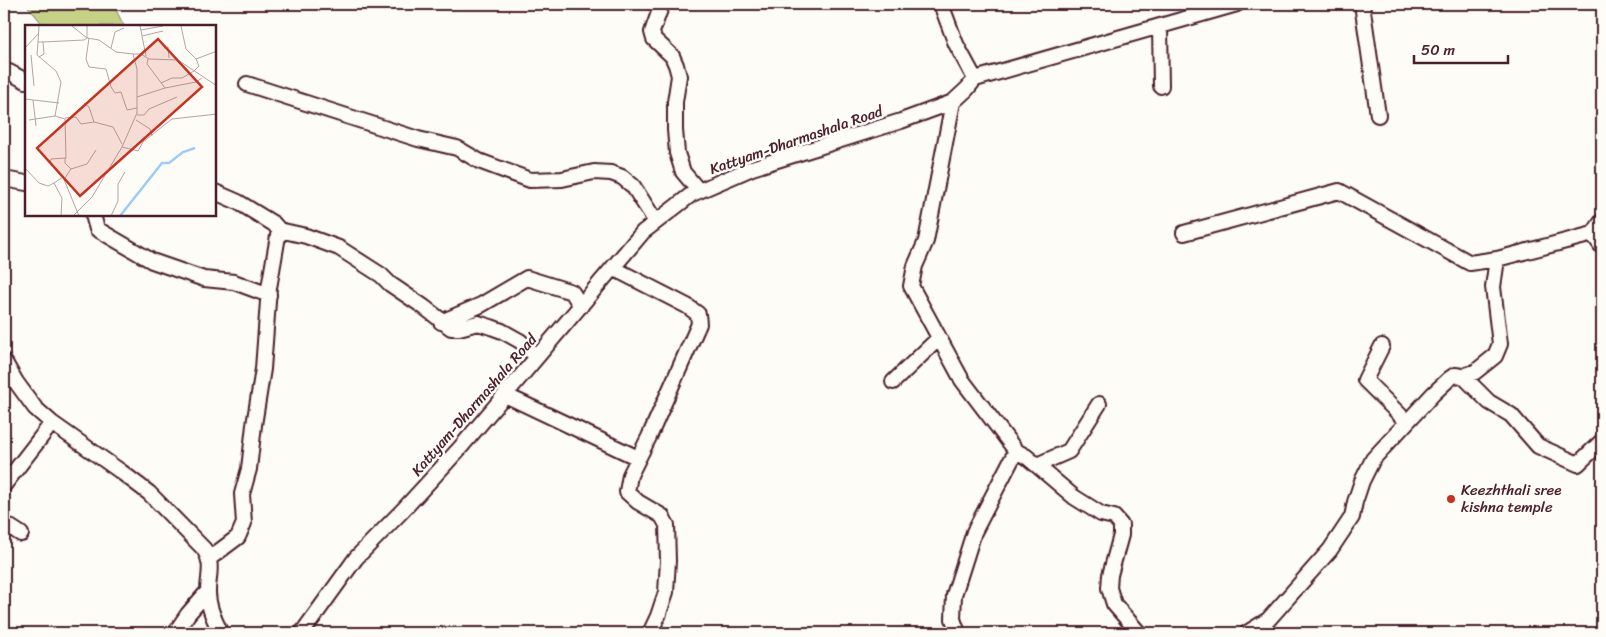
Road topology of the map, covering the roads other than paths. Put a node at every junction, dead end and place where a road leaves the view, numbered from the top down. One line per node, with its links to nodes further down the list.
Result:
1 (662, 4): 15 (street)
2 (942, 4): 7 (street)
3 (1237, 4): 5 (street)
4 (1362, 4): 12 (street)
5 (1160, 27): 7 (street); 10 (street)
6 (4, 71): 8 (street)
7 (975, 79): 11 (street, Kattyam-Dharmashala Road)
8 (25, 80)
9 (247, 84): 19 (street)
10 (1161, 86)
11 (953, 102): 15 (street, Kattyam-Dharmashala Road); 29 (street)
12 (1378, 115)
13 (4, 179): 14 (street)
14 (25, 183)
15 (698, 191): 19 (street, Kattyam-Dharmashala Road)
16 (216, 192): 20 (street)
17 (93, 216): 26 (street)
18 (1602, 220): 22 (street)
19 (656, 222): 25 (street, Kattyam-Dharmashala Road)
20 (279, 230): 26 (street); 28 (street)
21 (1184, 233): 24 (street)
22 (1594, 234): 23 (street); 24 (street)
23 (1602, 247)
24 (1497, 259): 33 (street)
25 (613, 268): 27 (street, Kattyam-Dharmashala Road); 41 (street)
26 (269, 295): 46 (street)
27 (581, 306): 28 (street); 31 (street, Kattyam-Dharmashala Road)
28 (442, 322): 31 (street)
29 (939, 338): 34 (street); 40 (street)
30 (1382, 346): 37 (street)
31 (537, 357): 35 (street, Kattyam-Dharmashala Road)
32 (4, 361): 38 (street)
33 (1463, 376): 37 (street); 39 (street)
34 (893, 382)
35 (505, 395): 41 (street); 50 (street, Kattyam-Dharmashala Road)
36 (1099, 404): 42 (street)
37 (1407, 422): 54 (street)
38 (52, 423): 43 (street); 46 (street)
39 (1602, 441)
40 (1016, 450): 42 (street); 52 (street)
41 (638, 458): 51 (street)
42 (1037, 465): 53 (street)
43 (4, 485)
44 (4, 523): 45 (street)
45 (21, 534)
46 (210, 558): 47 (street)
47 (208, 591): 48 (street); 49 (street)
48 (175, 633)
49 (221, 633)
50 (302, 633)
51 (650, 633)
52 (958, 633)
53 (1139, 633)
54 (1247, 633)

